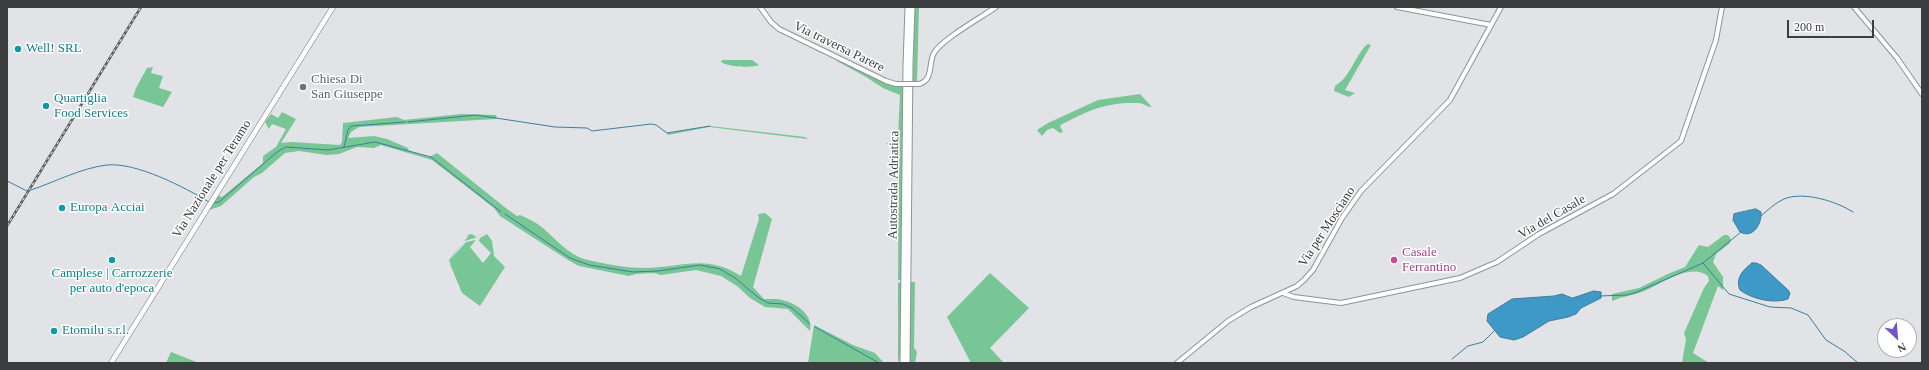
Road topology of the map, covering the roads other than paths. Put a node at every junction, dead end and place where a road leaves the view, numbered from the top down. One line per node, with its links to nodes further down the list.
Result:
1 (333, 7): 13 (main road, Via Nazionale per Teramo)
2 (760, 7): 5 (street, Via traversa Parere, bridge)
3 (908, 7): 14 (highway, Autostrada Adriatica)
4 (912, 7): 15 (highway, Autostrada Adriatica)
5 (996, 7)
6 (1397, 7): 10 (street)
7 (1501, 7): 10 (street, Via per Mosciano)
8 (1722, 7): 12 (street, Via del Casale)
9 (1854, 7): 11 (street)
10 (1491, 24): 12 (street, Via per Mosciano)
11 (1922, 94)
12 (1283, 293): 16 (street, Via per Mosciano)
13 (111, 363)
14 (903, 363)
15 (907, 363)
16 (1177, 363)

